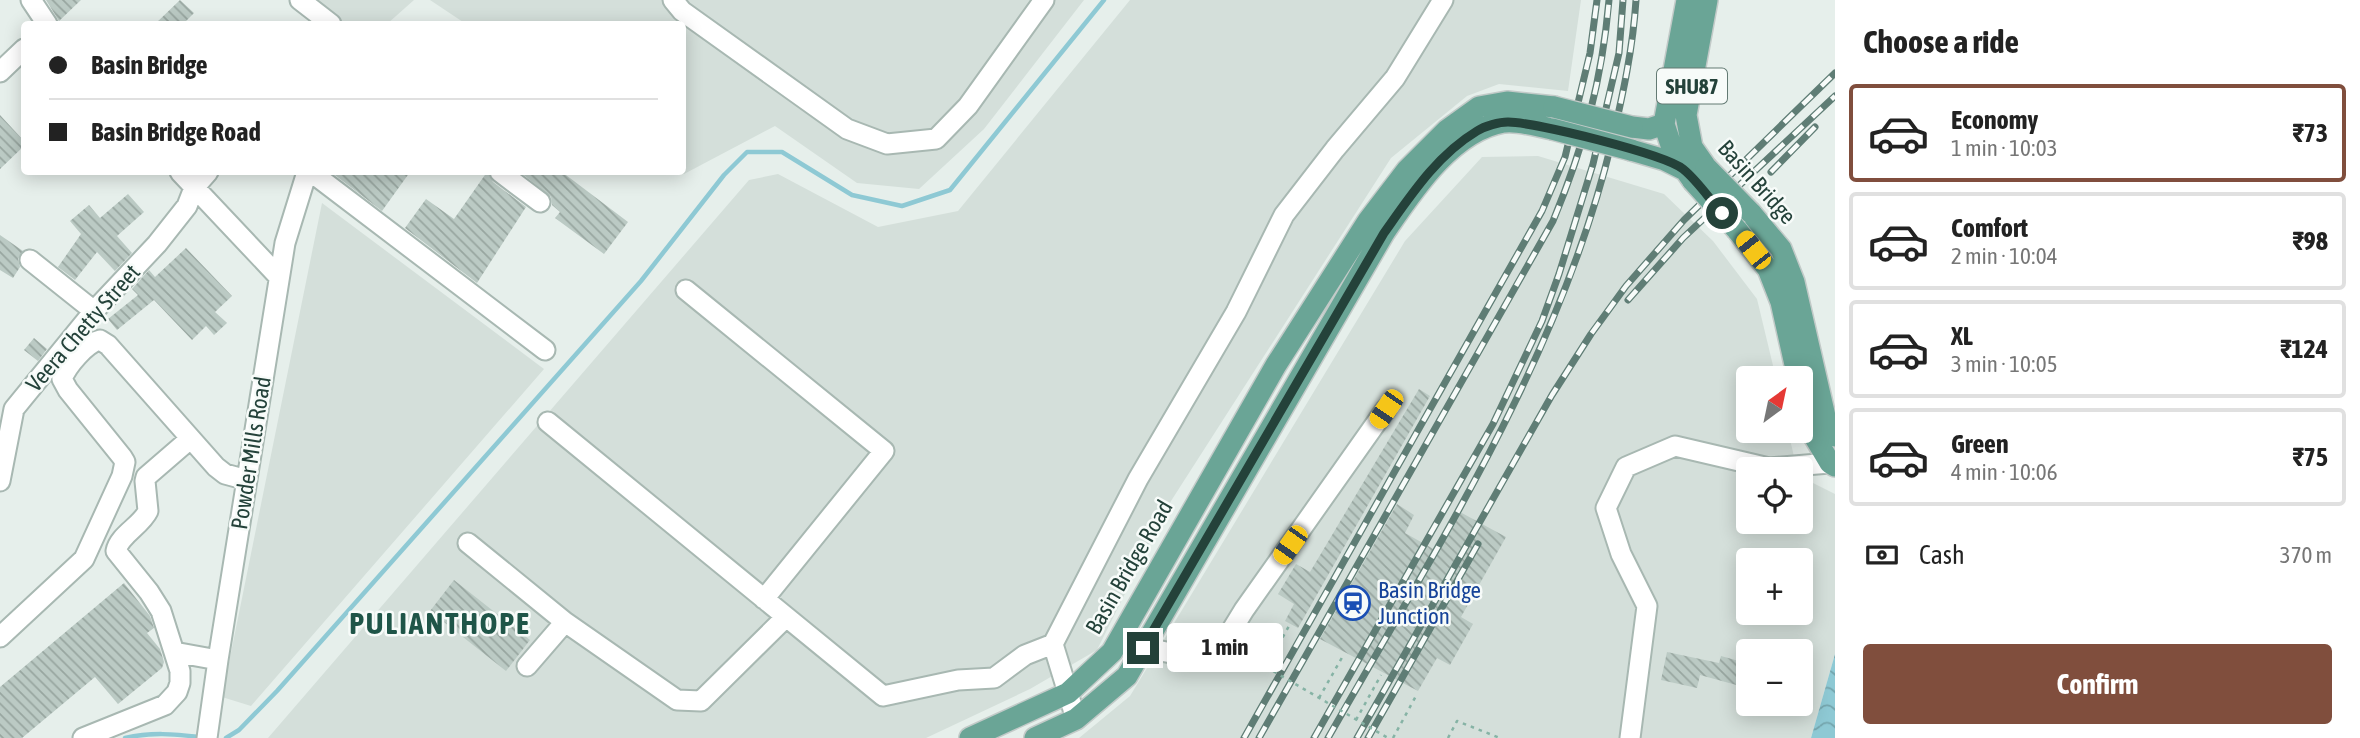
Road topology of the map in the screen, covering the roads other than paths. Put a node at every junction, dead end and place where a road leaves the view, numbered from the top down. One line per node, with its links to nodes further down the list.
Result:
1 (31, 0): 8 (street)
2 (300, 0): 9 (street)
3 (673, 0): 4 (street)
4 (1044, 0)
5 (1443, 0): 42 (street)
6 (1687, 0): 12 (main road, SHU87)
7 (1707, 0): 13 (main road, Basin Bridge / SHU87)
8 (45, 21)
9 (326, 21)
10 (21, 52): 11 (street)
11 (0, 72)
12 (1664, 124): 13 (main road, Basin Bridge / SHU87); 47 (main road, Basin Bridge Road, bridge)
13 (1694, 172): 21 (main road, Basin Bridge / SHU87, bridge); 43 (main road, bridge)
14 (183, 175): 19 (street)
15 (205, 175): 19 (street, Veera Chetty Street)
16 (308, 175): 23 (street, Powder Mills Road)
17 (313, 175): 26 (street)
18 (504, 175): 20 (street)
19 (194, 188): 23 (street); 25 (street, Veera Chetty Street)
20 (540, 202)
21 (1744, 222): 27 (main road, Basin Bridge / SHU87); 32 (main road, Basin Bridge / SHU87)
22 (30, 260): 25 (street)
23 (279, 277): 35 (street, Powder Mills Road)
24 (686, 290): 38 (street)
25 (94, 311): 28 (street, Veera Chetty Street)
26 (545, 350)
27 (1795, 366)
28 (7, 404): 36 (street, Veera Chetty Street)
29 (1386, 409): 43 (street)
30 (548, 422): 38 (street)
31 (1813, 434): 34 (main road)
32 (1835, 436)
33 (190, 439): 35 (street); 41 (street); 44 (street)
34 (1833, 464): 53 (street)
35 (247, 480): 45 (street, Powder Mills Road)
36 (0, 481)
37 (468, 543): 40 (street)
38 (764, 599): 39 (street)
39 (786, 617): 40 (street); 42 (street)
40 (565, 622): 46 (street)
41 (0, 637)
42 (1053, 645): 47 (street)
43 (1143, 648): 48 (main road)
44 (174, 652): 45 (street); 49 (street)
45 (218, 660): 50 (street, Powder Mills Road)
46 (527, 666)
47 (1068, 693): 48 (street); 51 (main road, Basin Bridge Road)
48 (1076, 719): 52 (main road)
49 (83, 738)
50 (207, 738)
51 (971, 738)
52 (1035, 738)
53 (1630, 738)

